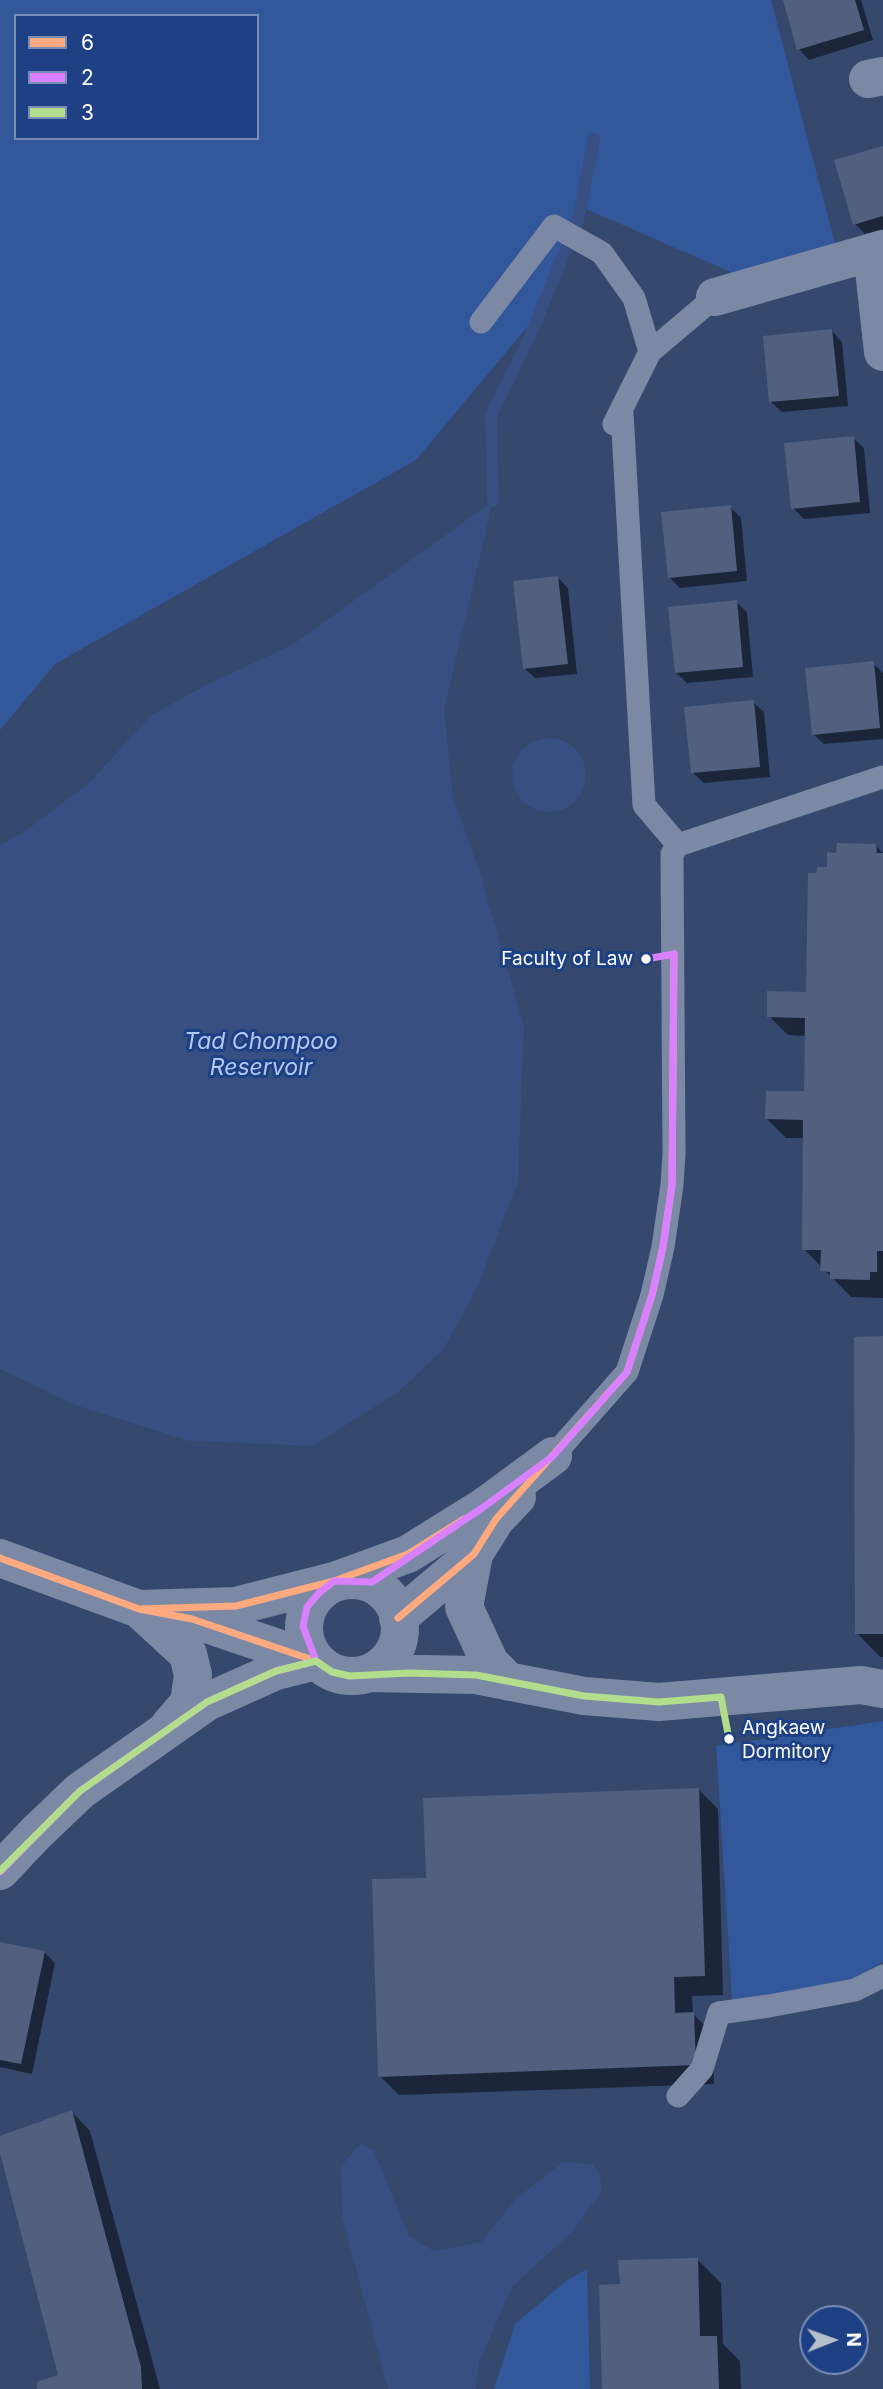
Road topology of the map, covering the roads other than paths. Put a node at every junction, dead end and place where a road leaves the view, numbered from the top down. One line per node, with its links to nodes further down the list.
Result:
1 (878, 251): 2 (street); 5 (street)
2 (715, 298): 4 (lane)
3 (481, 322): 4 (lane)
4 (650, 352): 7 (lane)
5 (883, 352)
6 (883, 777): 7 (lane)
7 (678, 845): 8 (lane)
8 (553, 1457): 9 (street); 11 (street)
9 (474, 1555): 13 (street); 16 (street)
10 (0, 1558): 12 (street)
11 (334, 1581): 12 (street); 13 (street); 14 (street)
12 (139, 1609): 14 (street); 18 (street)
13 (400, 1623): 15 (street); 16 (street)
14 (316, 1661): 15 (street); 18 (street)
15 (369, 1674): 16 (street)
16 (492, 1679): 17 (street)
17 (883, 1689)
18 (162, 1734): 19 (street)
19 (0, 1871)
20 (883, 1976): 21 (lane)
21 (678, 2096)

